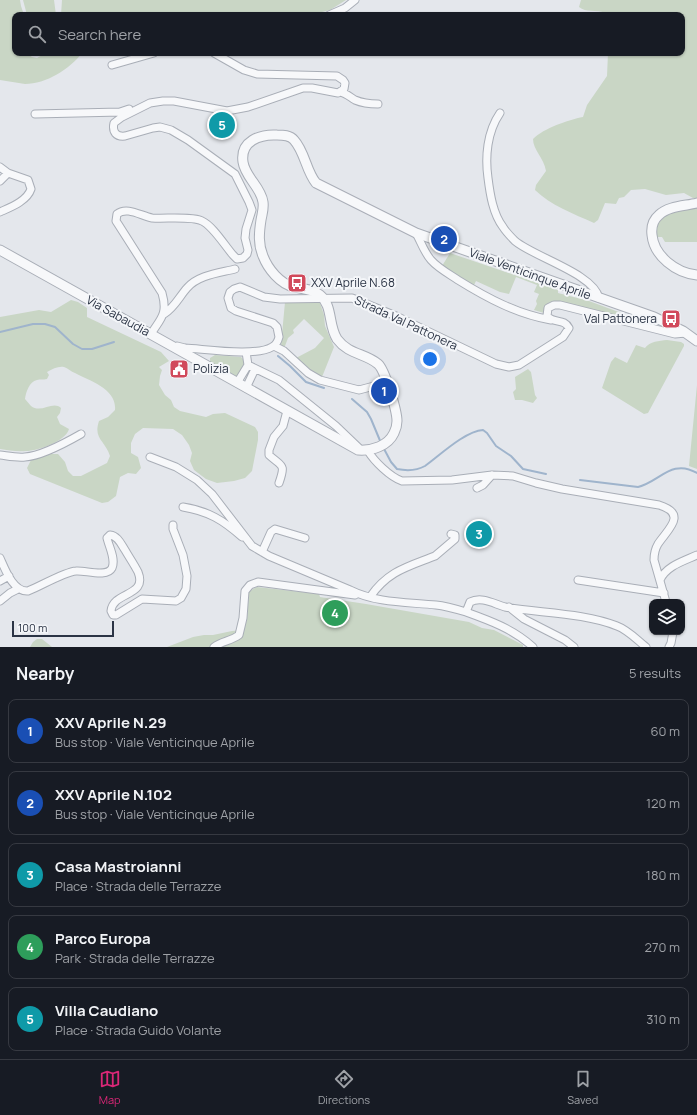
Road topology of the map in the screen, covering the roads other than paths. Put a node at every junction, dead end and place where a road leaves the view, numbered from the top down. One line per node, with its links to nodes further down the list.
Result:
1 (355, 0): 2 (street)
2 (336, 12)
3 (144, 56): 5 (street)
4 (219, 56): 6 (street)
5 (112, 65)
6 (340, 92): 7 (street); 8 (street)
7 (149, 104): 9 (street); 22 (street)
8 (378, 104)
9 (35, 114)
10 (500, 114): 21 (street, Viale Venticinque Aprile)
11 (0, 166): 12 (street)
12 (8, 173): 13 (street); 15 (street)
13 (0, 181)
14 (697, 203): 19 (street)
15 (0, 212)
16 (416, 233): 20 (street, Viale Venticinque Aprile); 21 (street, Viale Venticinque Aprile); 23 (street, Strada Val Pattonera)
17 (0, 250): 25 (street, Via Sabaudia)
18 (235, 269): 22 (street)
19 (697, 275)
20 (324, 298): 23 (street, Strada Val Pattonera); 28 (street, Strada Val Pattonera); 37 (street)
21 (599, 298): 24 (street, Viale Venticinque Aprile)
22 (164, 314): 25 (street)
23 (551, 320): 24 (street)
24 (686, 333): 26 (street, Viale Venticinque Aprile)
25 (151, 334): 27 (street, Via Sabaudia)
26 (697, 341)
27 (170, 345): 29 (street, Via Sabaudia); 32 (street)
28 (274, 346): 29 (street); 33 (street)
29 (246, 352): 30 (street)
30 (248, 366): 31 (street); 32 (street)
31 (255, 369): 34 (street); 37 (street)
32 (237, 383): 34 (street)
33 (374, 386)
34 (246, 388): 35 (street)
35 (287, 411): 37 (street); 41 (street)
36 (81, 434): 38 (street)
37 (365, 451): 40 (street)
38 (0, 455)
39 (150, 457): 47 (street)
40 (492, 476): 42 (street); 53 (street)
41 (279, 484)
42 (477, 488)
43 (183, 507): 47 (street)
44 (173, 525): 55 (street)
45 (451, 534): 58 (street)
46 (305, 538): 48 (street)
47 (247, 541): 48 (street)
48 (262, 552): 57 (street)
49 (697, 555): 53 (street)
50 (0, 558): 51 (street)
51 (9, 576): 54 (street); 55 (street)
52 (578, 580): 56 (street)
53 (660, 580): 56 (street)
54 (0, 581)
55 (18, 589): 60 (street)
56 (664, 593): 59 (street)
57 (361, 596): 58 (street); 64 (street)
58 (370, 597): 62 (street)
59 (665, 599)
60 (0, 600)
61 (509, 607): 62 (street); 66 (street); 67 (street)
62 (466, 612): 65 (street)
63 (672, 635): 68 (street)
64 (214, 647)
65 (533, 647)
66 (574, 647)
67 (646, 647)
68 (669, 647)

